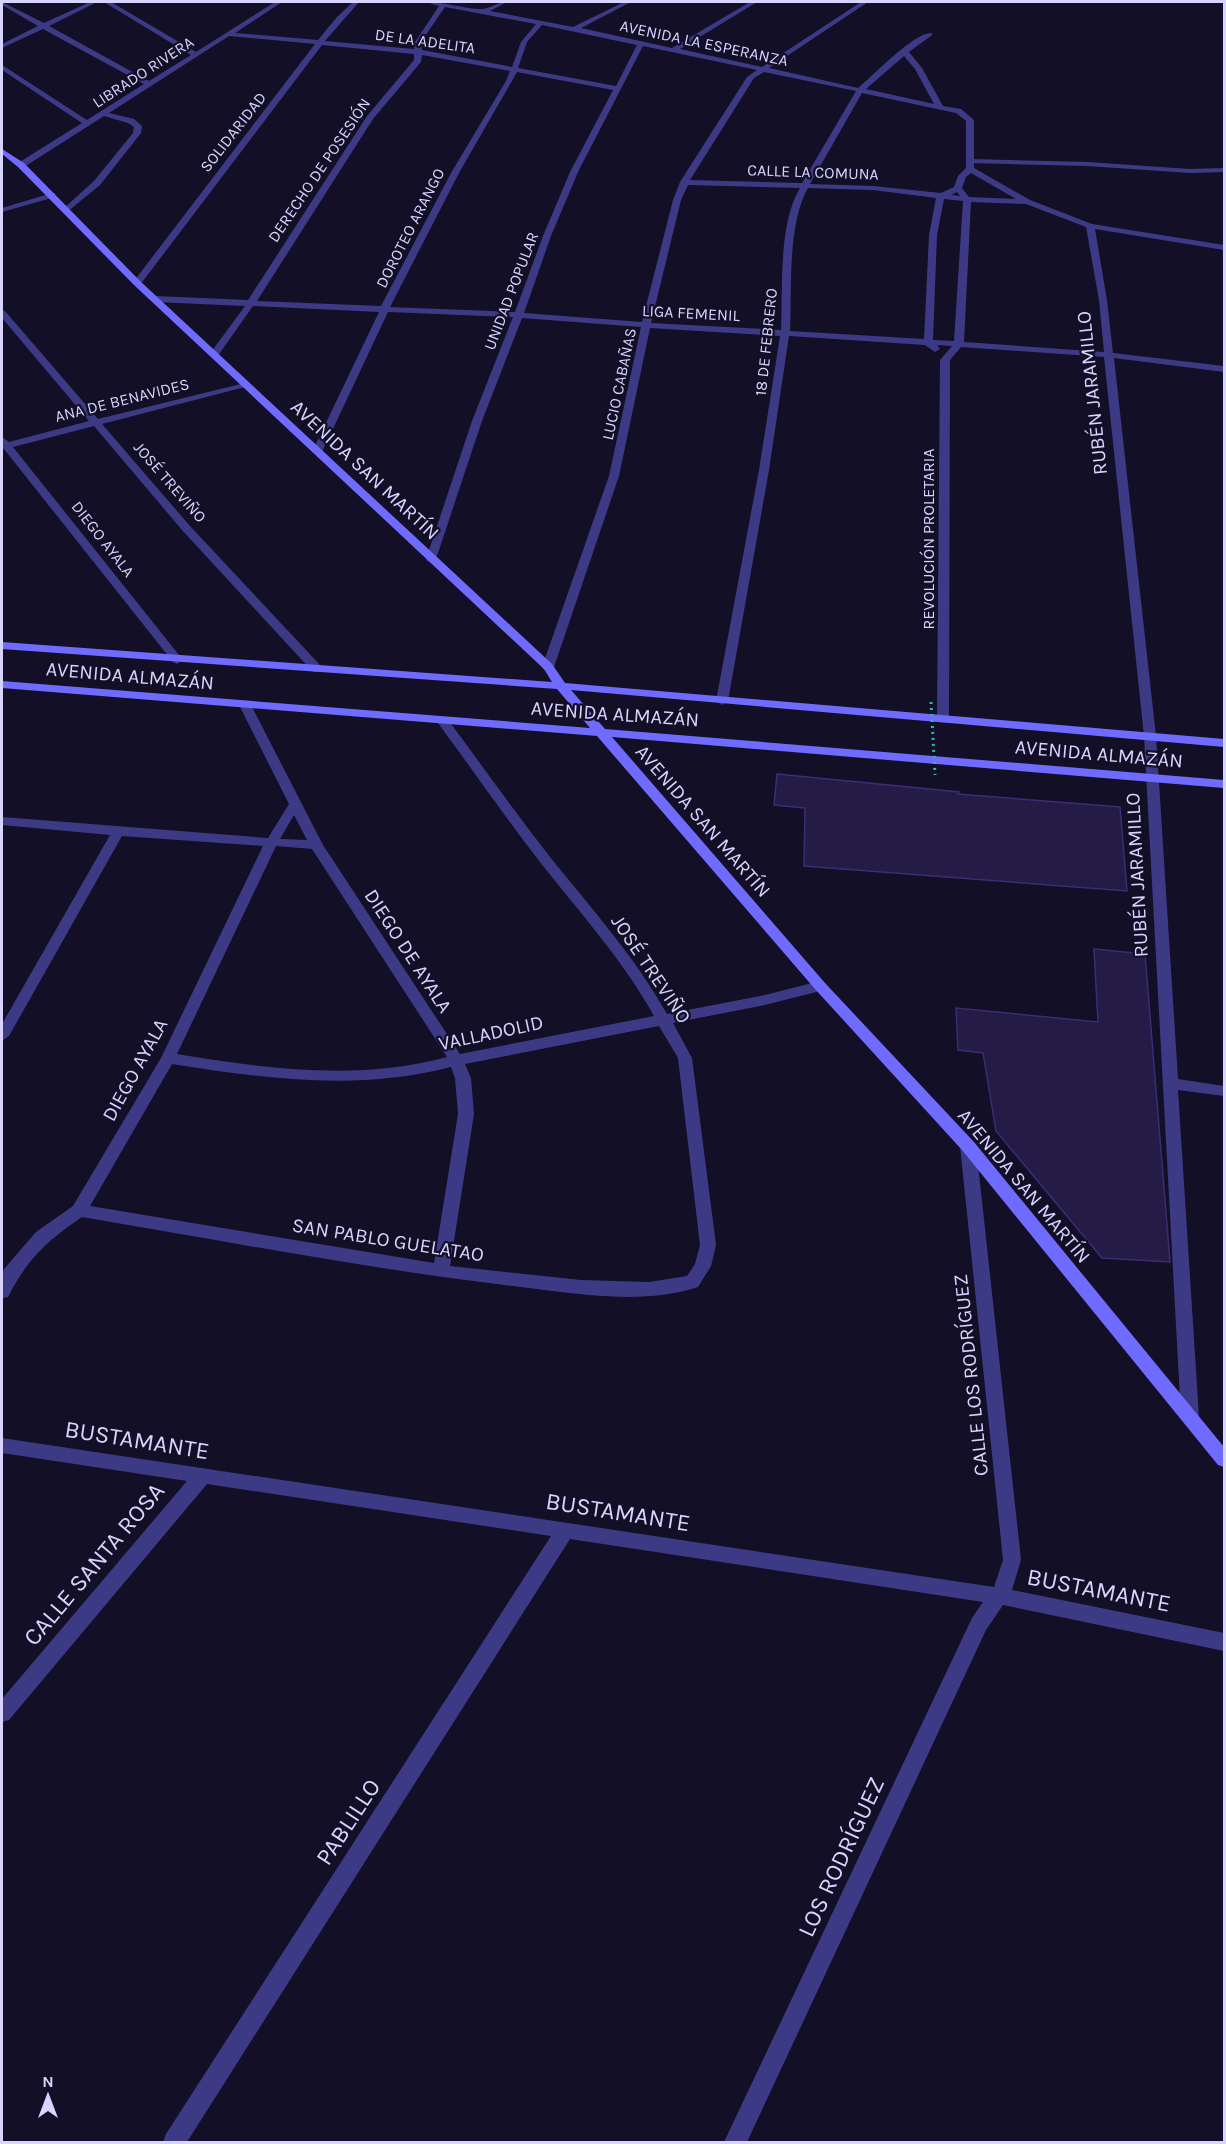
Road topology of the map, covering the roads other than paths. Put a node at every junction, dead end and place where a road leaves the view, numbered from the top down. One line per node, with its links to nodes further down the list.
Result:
1 (94, 2): 14 (street)
2 (107, 2): 24 (street)
3 (279, 2): 16 (street, LIBRADO RIVERA)
4 (356, 2): 18 (street, SOLIDARIDAD)
5 (429, 2): 11 (street, AVENIDA LA ESPERANZA)
6 (504, 2): 12 (street)
7 (628, 2): 15 (street)
8 (754, 2): 21 (street)
9 (865, 2): 27 (street, LUCIO CABAÑAS)
10 (2, 3): 14 (street)
11 (444, 4): 12 (street, AVENIDA LA ESPERANZA); 22 (street, DERECHO DE POSESIÓN)
12 (483, 12): 13 (street, AVENIDA LA ESPERANZA)
13 (540, 23): 15 (street, AVENIDA LA ESPERANZA); 26 (street, DOROTEO ARANGO)
14 (45, 25): 20 (street); 28 (street)
15 (574, 29): 19 (street, AVENIDA LA ESPERANZA)
16 (226, 34): 18 (street, DE LA ADELITA); 24 (street, LIBRADO RIVERA)
17 (930, 34): 23 (street, 18 DE FEBRERO)
18 (319, 44): 22 (street, DE LA ADELITA); 49 (street, SOLIDARIDAD)
19 (641, 44): 21 (street, AVENIDA LA ESPERANZA); 29 (street, UNIDAD POPULAR)
20 (2, 46)
21 (672, 51): 27 (street, AVENIDA LA ESPERANZA)
22 (419, 52): 26 (street, DE LA ADELITA); 51 (street, DERECHO DE POSESIÓN)
23 (905, 52): 30 (street, 18 DE FEBRERO); 31 (street)
24 (195, 54): 28 (street, LIBRADO RIVERA)
25 (2, 67): 33 (street)
26 (515, 69): 29 (street, DE LA ADELITA); 52 (street, DOROTEO ARANGO)
27 (762, 69): 30 (street, AVENIDA LA ESPERANZA); 38 (street, LUCIO CABAÑAS)
28 (150, 85): 32 (street, LIBRADO RIVERA)
29 (617, 88): 54 (street, UNIDAD POPULAR)
30 (860, 90): 31 (street, AVENIDA LA ESPERANZA); 39 (street, 18 DE FEBRERO)
31 (939, 107): 36 (street, AVENIDA LA ESPERANZA)
32 (105, 114): 33 (street, LIBRADO RIVERA); 46 (street)
33 (88, 124): 35 (street, LIBRADO RIVERA)
34 (2, 151): 35 (street, AVENIDA SAN MARTÍN)
35 (21, 165): 41 (street, AVENIDA SAN MARTÍN)
36 (971, 165): 37 (street); 40 (street); 44 (street)
37 (1224, 170)
38 (684, 182): 39 (street, CALLE LA COMUNA); 55 (street, LUCIO CABAÑAS)
39 (803, 186): 42 (street, CALLE LA COMUNA); 56 (street, 18 DE FEBRERO)
40 (958, 188): 42 (street); 43 (street)
41 (52, 195): 45 (street); 46 (street, AVENIDA SAN MARTÍN)
42 (940, 197): 43 (street, CALLE LA COMUNA); 57 (street)
43 (968, 199): 44 (street, CALLE LA COMUNA); 58 (street)
44 (1027, 202): 47 (street)
45 (2, 210)
46 (67, 210): 49 (street, AVENIDA SAN MARTÍN)
47 (1090, 226): 48 (street); 60 (street, RUBÉN JARAMILLO)
48 (1224, 247)
49 (138, 283): 50 (street, AVENIDA SAN MARTÍN)
50 (155, 299): 51 (street, LIGA FEMENIL); 59 (street, AVENIDA SAN MARTÍN)
51 (251, 303): 52 (street, LIGA FEMENIL); 59 (street, DERECHO DE POSESIÓN)
52 (385, 308): 54 (street, LIGA FEMENIL); 66 (street, DOROTEO ARANGO)
53 (2, 313): 64 (street, JOSÉ TREVIÑO)
54 (519, 315): 55 (street, LIGA FEMENIL); 67 (street, UNIDAD POPULAR)
55 (646, 325): 56 (street, LIGA FEMENIL); 70 (street, LUCIO CABAÑAS)
56 (785, 333): 57 (street, LIGA FEMENIL); 74 (street, 18 DE FEBRERO)
57 (928, 342): 58 (street, LIGA FEMENIL); 61 (street)
58 (959, 344): 60 (street, LIGA FEMENIL); 61 (street)
59 (214, 355): 63 (street, AVENIDA SAN MARTÍN)
60 (1109, 355): 62 (street, LIGA FEMENIL); 79 (street, RUBÉN JARAMILLO)
61 (945, 360): 76 (street, REVOLUCIÓN PROLETARIA)
62 (1224, 369)
63 (246, 384): 64 (street, ANA DE BENAVIDES); 66 (street, AVENIDA SAN MARTÍN)
64 (95, 423): 65 (street, ANA DE BENAVIDES); 71 (street, JOSÉ TREVIÑO)
65 (3, 444): 69 (street, DIEGO AYALA)
66 (316, 452): 67 (street, AVENIDA SAN MARTÍN)
67 (431, 559): 70 (street, AVENIDA SAN MARTÍN)
68 (2, 646): 69 (street, AVENIDA ALMAZÁN)
69 (177, 660): 71 (street, AVENIDA ALMAZÁN)
70 (548, 666): 73 (street, AVENIDA SAN MARTÍN)
71 (317, 669): 73 (street, AVENIDA ALMAZÁN)
72 (2, 685): 75 (street, AVENIDA ALMAZÁN)
73 (561, 686): 74 (street, AVENIDA ALMAZÁN); 78 (street, AVENIDA SAN MARTÍN)
74 (722, 701): 76 (street, AVENIDA ALMAZÁN)
75 (245, 705): 77 (street, AVENIDA ALMAZÁN); 83 (street, DIEGO DE AYALA)
76 (943, 719): 79 (street, AVENIDA ALMAZÁN)
77 (442, 720): 78 (street, AVENIDA ALMAZÁN); 89 (street, JOSÉ TREVIÑO)
78 (601, 732): 81 (street, AVENIDA ALMAZÁN); 88 (street, AVENIDA SAN MARTÍN)
79 (1150, 736): 80 (street, AVENIDA ALMAZÁN); 81 (street, RUBÉN JARAMILLO)
80 (1224, 743)
81 (1152, 779): 82 (street, AVENIDA ALMAZÁN); 93 (street, RUBÉN JARAMILLO)
82 (1224, 784)
83 (294, 805): 86 (street, DIEGO AYALA); 87 (street, DIEGO DE AYALA)
84 (2, 821): 85 (street)
85 (118, 832): 86 (street); 90 (street)
86 (271, 843): 87 (street); 91 (street, DIEGO AYALA)
87 (316, 845): 92 (street, DIEGO DE AYALA)
88 (820, 986): 89 (street, VALLADOLID); 95 (street, AVENIDA SAN MARTÍN)
89 (663, 1020): 92 (street, VALLADOLID); 98 (street, JOSÉ TREVIÑO)
90 (2, 1036)
91 (168, 1058): 92 (street, VALLADOLID); 96 (street, DIEGO AYALA)
92 (456, 1060): 97 (street, DIEGO DE AYALA)
93 (1169, 1083): 94 (street); 100 (street, RUBÉN JARAMILLO)
94 (1224, 1091)
95 (968, 1146): 100 (street, AVENIDA SAN MARTÍN); 105 (street, CALLE LOS RODRÍGUEZ)
96 (79, 1210): 97 (street, SAN PABLO GUELATAO); 99 (street, DIEGO AYALA)
97 (441, 1272): 98 (street, SAN PABLO GUELATAO)
98 (692, 1282)
99 (2, 1292)
100 (1190, 1417): 102 (street, AVENIDA SAN MARTÍN)
101 (2, 1445): 103 (street, BUSTAMANTE)
102 (1224, 1461)
103 (202, 1476): 104 (street, BUSTAMANTE); 107 (street, CALLE SANTA ROSA)
104 (566, 1530): 105 (street, BUSTAMANTE); 108 (street, PABLILLO)
105 (1000, 1596): 106 (street, BUSTAMANTE); 109 (street, LOS RODRÍGUEZ)
106 (1224, 1642)
107 (2, 1713)
108 (174, 2142)
109 (735, 2142)

